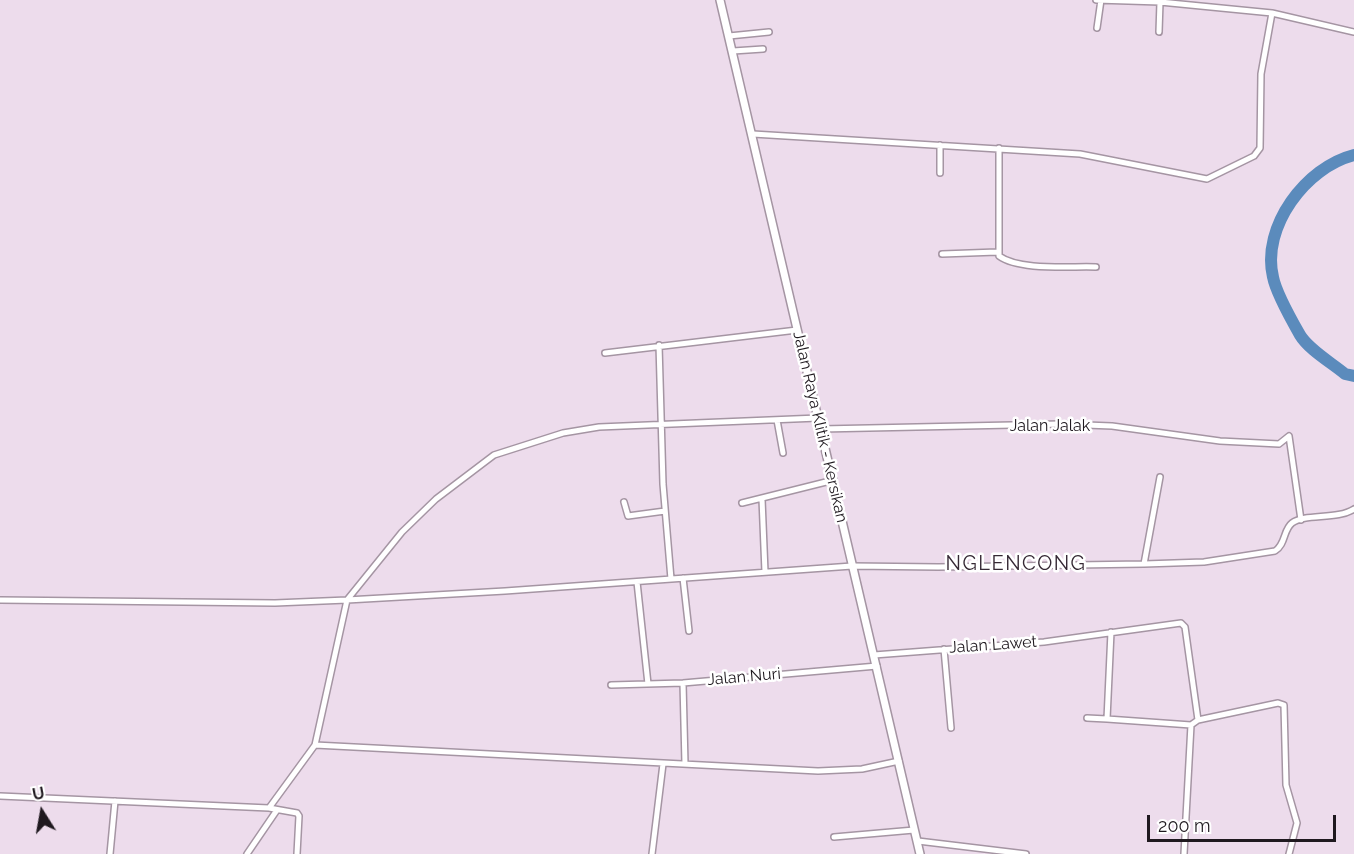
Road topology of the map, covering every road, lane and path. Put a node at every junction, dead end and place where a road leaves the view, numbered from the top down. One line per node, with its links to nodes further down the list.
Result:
1 (720, 0): 10 (street, Jalan Raya Klitik - Kersikan)
2 (1096, 0): 3 (street)
3 (1101, 0): 4 (street); 6 (street)
4 (1160, 2): 5 (street); 8 (street)
5 (1272, 14): 9 (street); 15 (street)
6 (1097, 28)
7 (769, 32): 10 (street)
8 (1159, 32)
9 (1354, 32)
10 (729, 36): 12 (street, Jalan Raya Klitik - Kersikan)
11 (763, 49): 12 (street)
12 (733, 51): 13 (street, Jalan Raya Klitik - Kersikan)
13 (753, 134): 14 (street); 20 (street, Jalan Raya Klitik - Kersikan)
14 (940, 145): 15 (street); 16 (street)
15 (999, 148): 17 (street)
16 (940, 173)
17 (997, 252): 18 (street); 19 (street)
18 (942, 254)
19 (1096, 267)
20 (797, 330): 21 (street); 23 (street, Jalan Raya Klitik - Kersikan)
21 (659, 345): 22 (street); 25 (street)
22 (605, 353)
23 (818, 418): 24 (street); 26 (street, Jalan Raya Klitik - Kersikan)
24 (777, 420): 25 (street); 27 (street)
25 (663, 423): 34 (street); 43 (street)
26 (821, 429): 29 (street, Jalan Raya Klitik - Kersikan); 35 (street, Jalan Jalak)
27 (783, 453)
28 (1160, 477): 36 (street)
29 (834, 480): 30 (street); 37 (street, Jalan Raya Klitik - Kersikan)
30 (762, 499): 32 (street); 38 (street)
31 (624, 502): 34 (street)
32 (742, 503)
33 (1354, 509): 35 (street)
34 (665, 511): 40 (street)
35 (1301, 520): 36 (street)
36 (1144, 564): 37 (street)
37 (852, 566): 38 (street); 47 (street, Jalan Raya Klitik - Kersikan)
38 (765, 572): 39 (street)
39 (683, 578): 40 (street); 44 (street)
40 (671, 579): 41 (street)
41 (637, 582): 43 (street); 50 (street)
42 (0, 600): 43 (street)
43 (347, 600): 57 (street)
44 (689, 631)
45 (1111, 632): 46 (street, Jalan Lawet); 53 (street); 54 (street, Jalan Lawet)
46 (944, 649): 47 (street, Jalan Lawet); 56 (street)
47 (874, 655): 48 (street, Jalan Raya Klitik - Kersikan)
48 (877, 666): 49 (street, Jalan Nuri); 58 (street, Jalan Raya Klitik - Kersikan)
49 (683, 683): 50 (street, Jalan Nuri); 60 (street)
50 (648, 684): 51 (street, Jalan Nuri)
51 (611, 685)
52 (1087, 718): 53 (street)
53 (1107, 719): 55 (street)
54 (1198, 720): 55 (street); 75 (street)
55 (1191, 725): 74 (street)
56 (951, 728)
57 (315, 746): 59 (street); 63 (street)
58 (899, 761): 60 (street); 65 (street, Jalan Raya Klitik - Kersikan)
59 (663, 764): 60 (street); 71 (street)
60 (685, 764)
61 (0, 796): 62 (street)
62 (115, 801): 63 (street); 68 (street)
63 (269, 808): 64 (street)
64 (277, 810): 69 (street); 70 (street)
65 (914, 830): 66 (street); 67 (street, Jalan Raya Klitik - Kersikan)
66 (834, 837)
67 (918, 841): 72 (street, Jalan Raya Klitik - Kersikan); 73 (street)
68 (110, 854)
69 (247, 854)
70 (297, 854)
71 (651, 854)
72 (921, 854)
73 (1026, 854)
74 (1184, 854)
75 (1289, 854)

